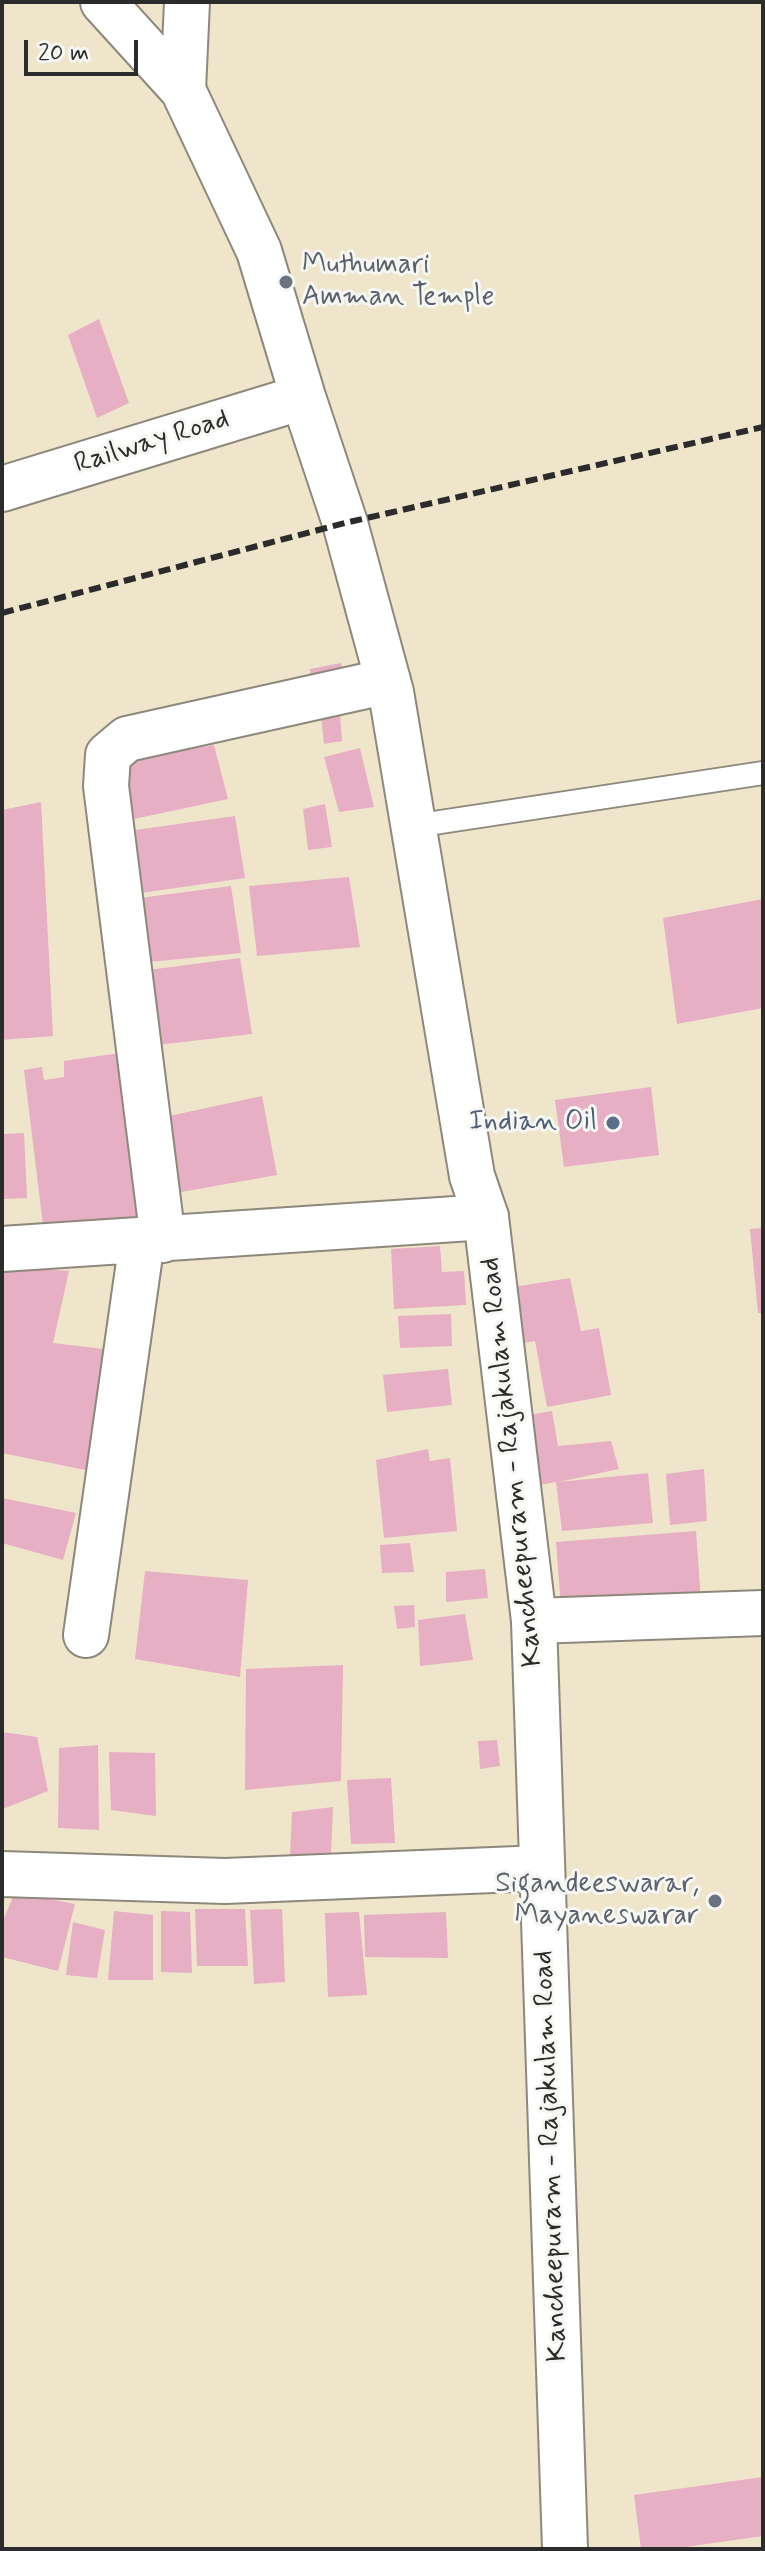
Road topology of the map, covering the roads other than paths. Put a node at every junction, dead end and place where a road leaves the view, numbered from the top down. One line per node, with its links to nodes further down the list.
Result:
1 (103, 2): 3 (main road)
2 (187, 2): 3 (main road)
3 (183, 90): 4 (main road, Kancheepuram - Rajakulam Road)
4 (303, 397): 5 (main road, Railway Road); 6 (main road, Kancheepuram - Rajakulam Road)
5 (2, 489)
6 (388, 681): 8 (main road, Kancheepuram - Rajakulam Road); 10 (main road)
7 (763, 773): 8 (lane)
8 (414, 826): 9 (main road, Kancheepuram - Rajakulam Road)
9 (486, 1217): 10 (main road); 13 (main road, Kancheepuram - Rajakulam Road)
10 (153, 1241): 11 (main road); 14 (main road)
11 (2, 1249)
12 (763, 1613): 13 (main road)
13 (534, 1621): 15 (main road, Kancheepuram - Rajakulam Road)
14 (86, 1635)
15 (542, 1868): 16 (main road); 17 (main road, Kancheepuram - Rajakulam Road)
16 (2, 1874)
17 (565, 2549)

